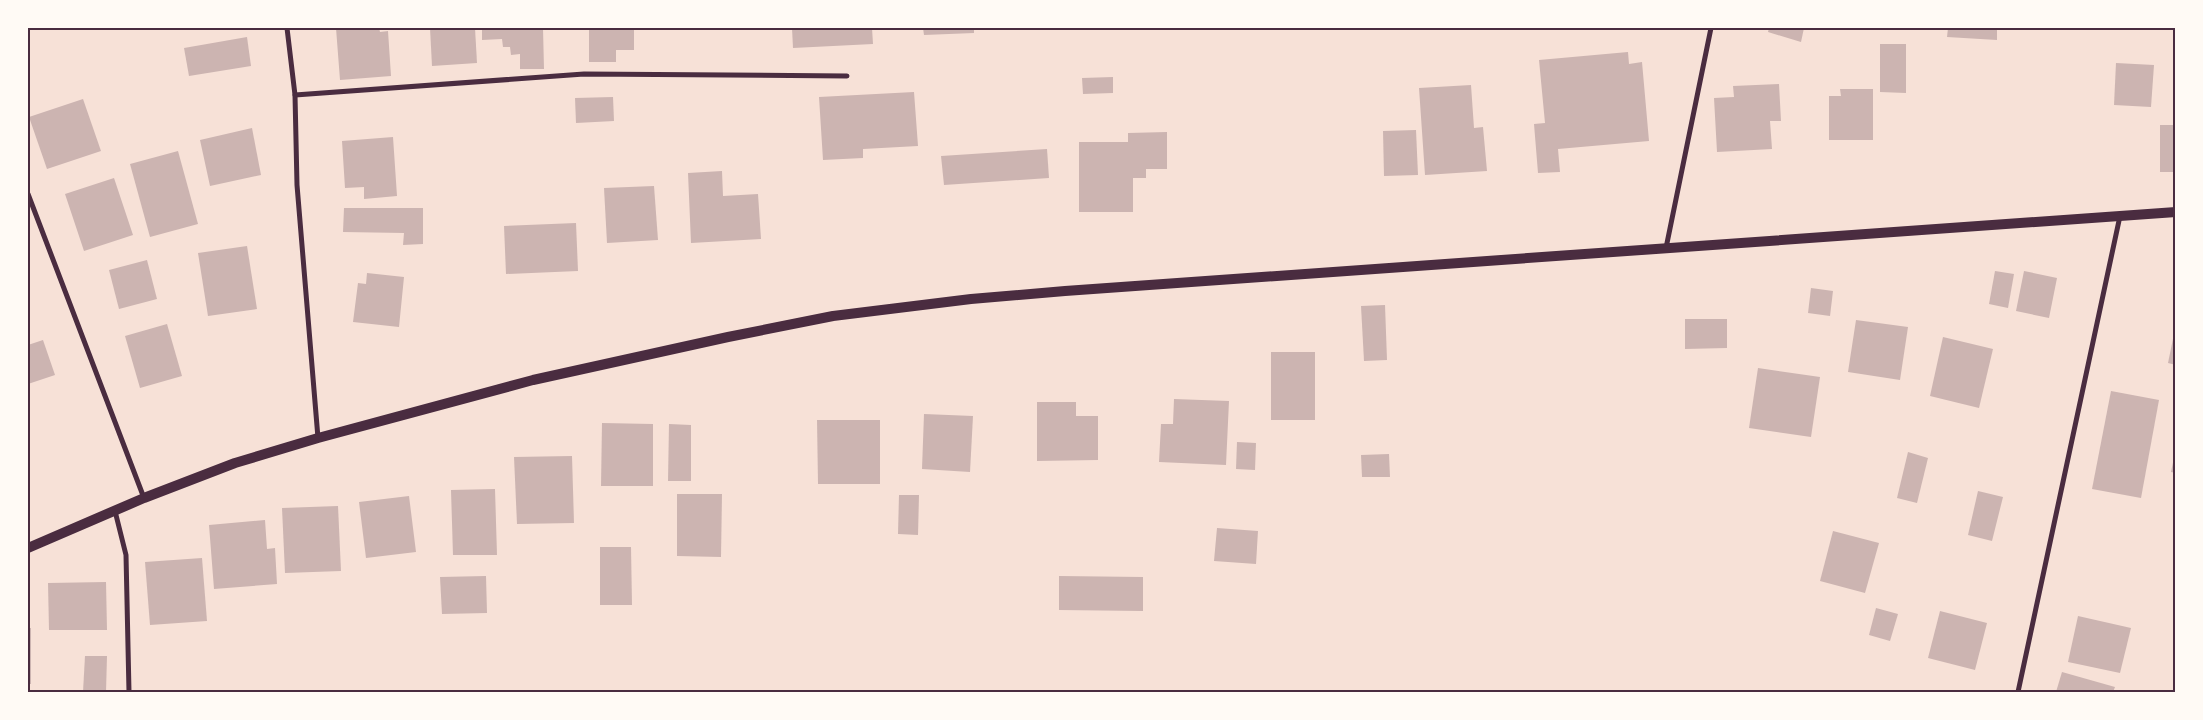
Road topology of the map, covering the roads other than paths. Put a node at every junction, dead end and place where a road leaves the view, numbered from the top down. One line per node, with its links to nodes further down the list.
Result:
1 (287, 28): 4 (street)
2 (1711, 28): 8 (street)
3 (847, 76): 4 (street)
4 (294, 95): 9 (street)
5 (28, 194): 10 (street)
6 (2176, 212): 7 (main road)
7 (2120, 216): 8 (main road); 14 (street)
8 (1666, 248): 9 (main road)
9 (318, 438): 10 (main road)
10 (144, 498): 11 (main road)
11 (115, 510): 12 (main road); 13 (street)
12 (28, 548)
13 (129, 692)
14 (2018, 692)

